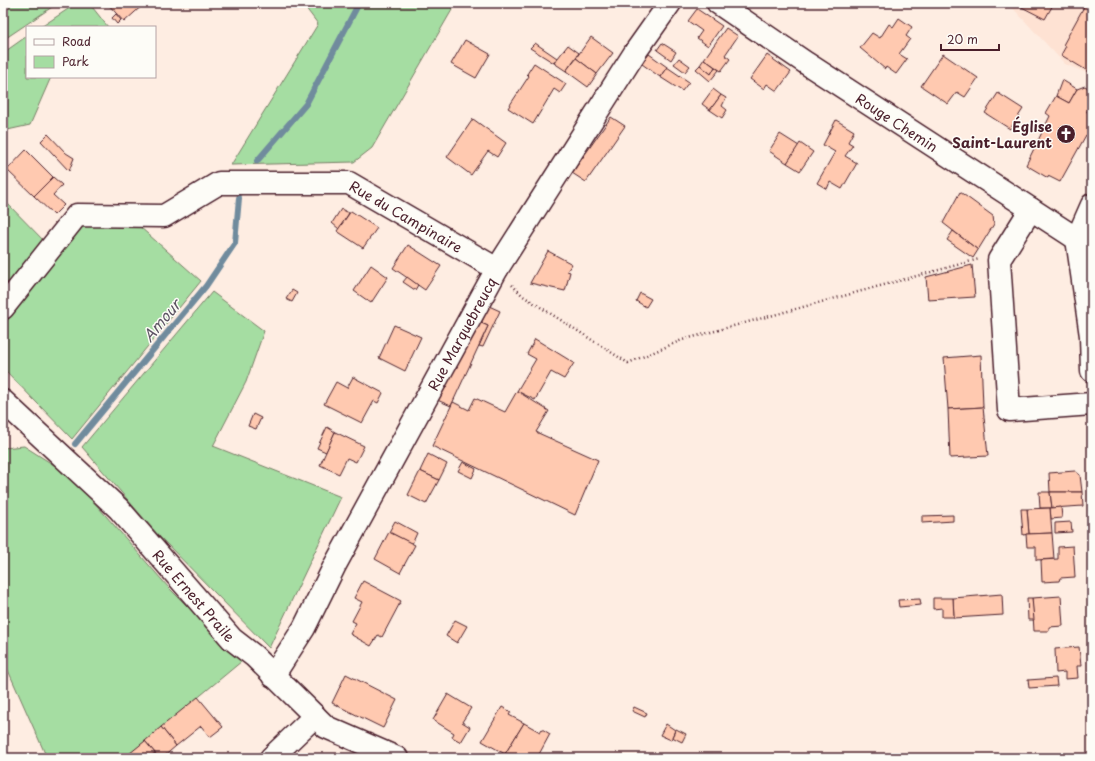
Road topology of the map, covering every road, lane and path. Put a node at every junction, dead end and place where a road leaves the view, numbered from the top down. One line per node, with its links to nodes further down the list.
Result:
1 (670, 3): 7 (street, Rue Marquebreucq)
2 (718, 3): 4 (street, Rouge Chemin)
3 (1092, 204): 5 (street)
4 (1031, 209): 5 (street, Rouge Chemin); 6 (street)
5 (1077, 239): 9 (street)
6 (999, 260): 7 (path); 10 (street)
7 (497, 269): 8 (street, Rue du Campinaire); 12 (street, Rue Marquebreucq)
8 (3, 308)
9 (1092, 371)
10 (1092, 404)
11 (5, 408): 12 (street, Rue Ernest Praile)
12 (273, 676): 13 (street, Rue Ernest Praile)
13 (315, 716): 14 (street); 15 (street, Rue Ernest Praile)
14 (271, 758)
15 (397, 758)

